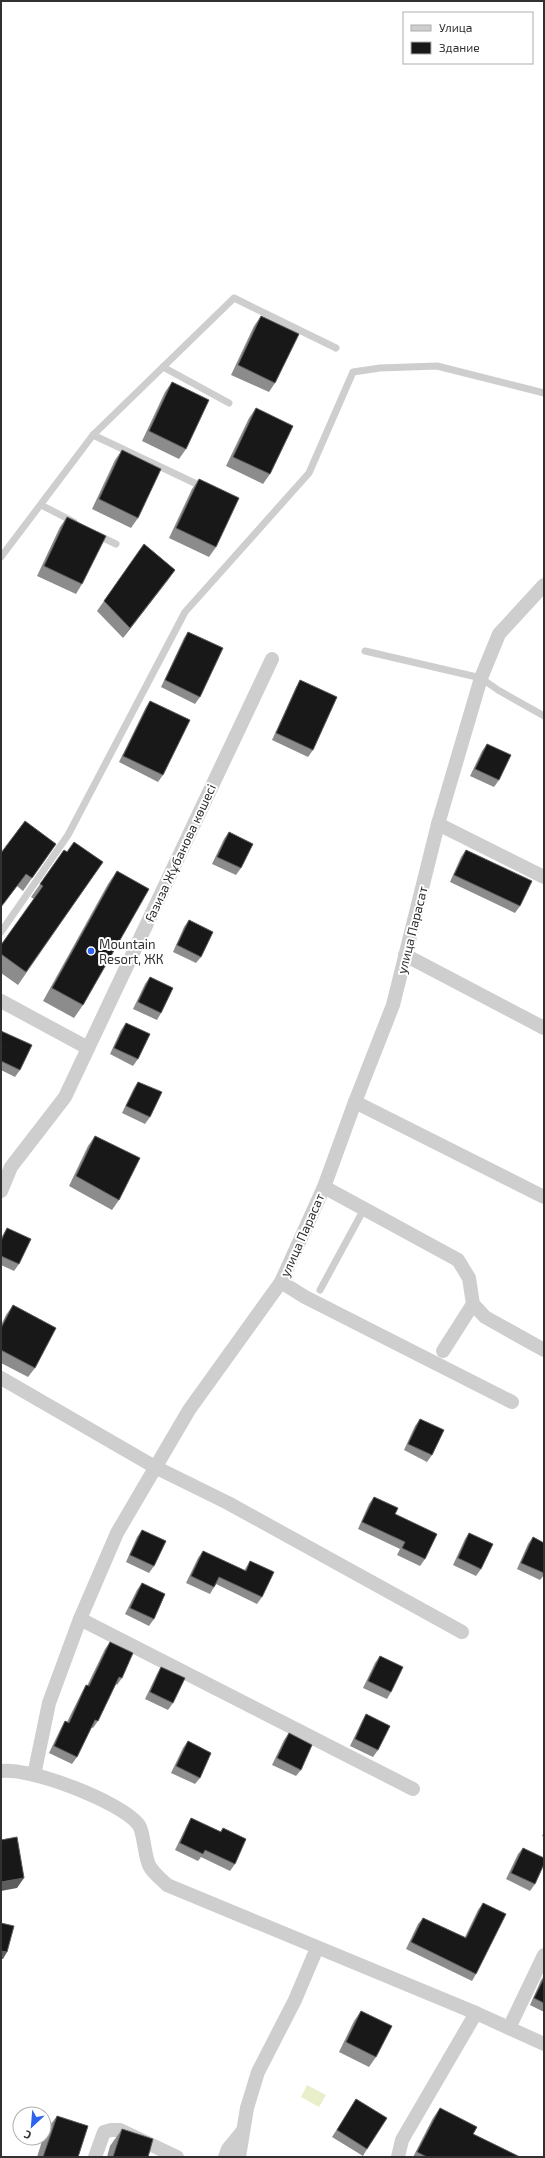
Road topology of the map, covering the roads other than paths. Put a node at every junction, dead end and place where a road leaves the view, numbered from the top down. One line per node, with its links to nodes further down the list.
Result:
1 (336, 348): 2 (lane)
2 (163, 367): 4 (lane); 5 (lane)
3 (544, 393): 17 (lane)
4 (229, 403)
5 (93, 435): 6 (lane); 7 (lane)
6 (210, 490)
7 (40, 505): 8 (lane); 9 (lane)
8 (116, 544)
9 (1, 556)
10 (544, 585): 13 (street, улица Парасат)
11 (365, 651): 13 (lane)
12 (272, 659): 21 (street, Ғазиза Жұбанова көшесі)
13 (481, 678): 14 (lane); 15 (street, улица Парасат)
14 (544, 716)
15 (438, 824): 16 (street); 18 (street, улица Парасат)
16 (544, 877)
17 (1, 932)
18 (405, 955): 20 (street); 22 (street, улица Парасат)
19 (1, 1002): 21 (street)
20 (544, 1028)
21 (88, 1048): 24 (street, Ғазиза Жұбанова көшесі)
22 (355, 1102): 23 (street, улица Парасат); 25 (street)
23 (324, 1187): 26 (street); 27 (street, улица Парасат)
24 (1, 1191)
25 (544, 1197)
26 (364, 1209): 28 (lane); 29 (street)
27 (281, 1282): 33 (street); 34 (street, улица Парасат)
28 (320, 1290)
29 (472, 1304): 30 (street); 31 (street)
30 (544, 1350)
31 (443, 1351)
32 (1, 1378): 34 (street)
33 (512, 1402)
34 (155, 1467): 35 (street, улица Парасат); 36 (street)
35 (80, 1619): 38 (street, улица Парасат); 39 (street)
36 (462, 1632)
37 (1, 1771): 38 (street)
38 (34, 1775): 40 (street)
39 (414, 1789)
40 (317, 1948): 42 (street); 45 (street)
41 (544, 1955): 43 (street)
42 (476, 2013): 43 (street); 46 (street)
43 (509, 2028): 44 (street)
44 (544, 2044)
45 (243, 2130): 49 (street); 50 (street)
46 (399, 2154)
47 (171, 2156): 48 (street)
48 (95, 2157)
49 (225, 2157)
50 (238, 2157)

